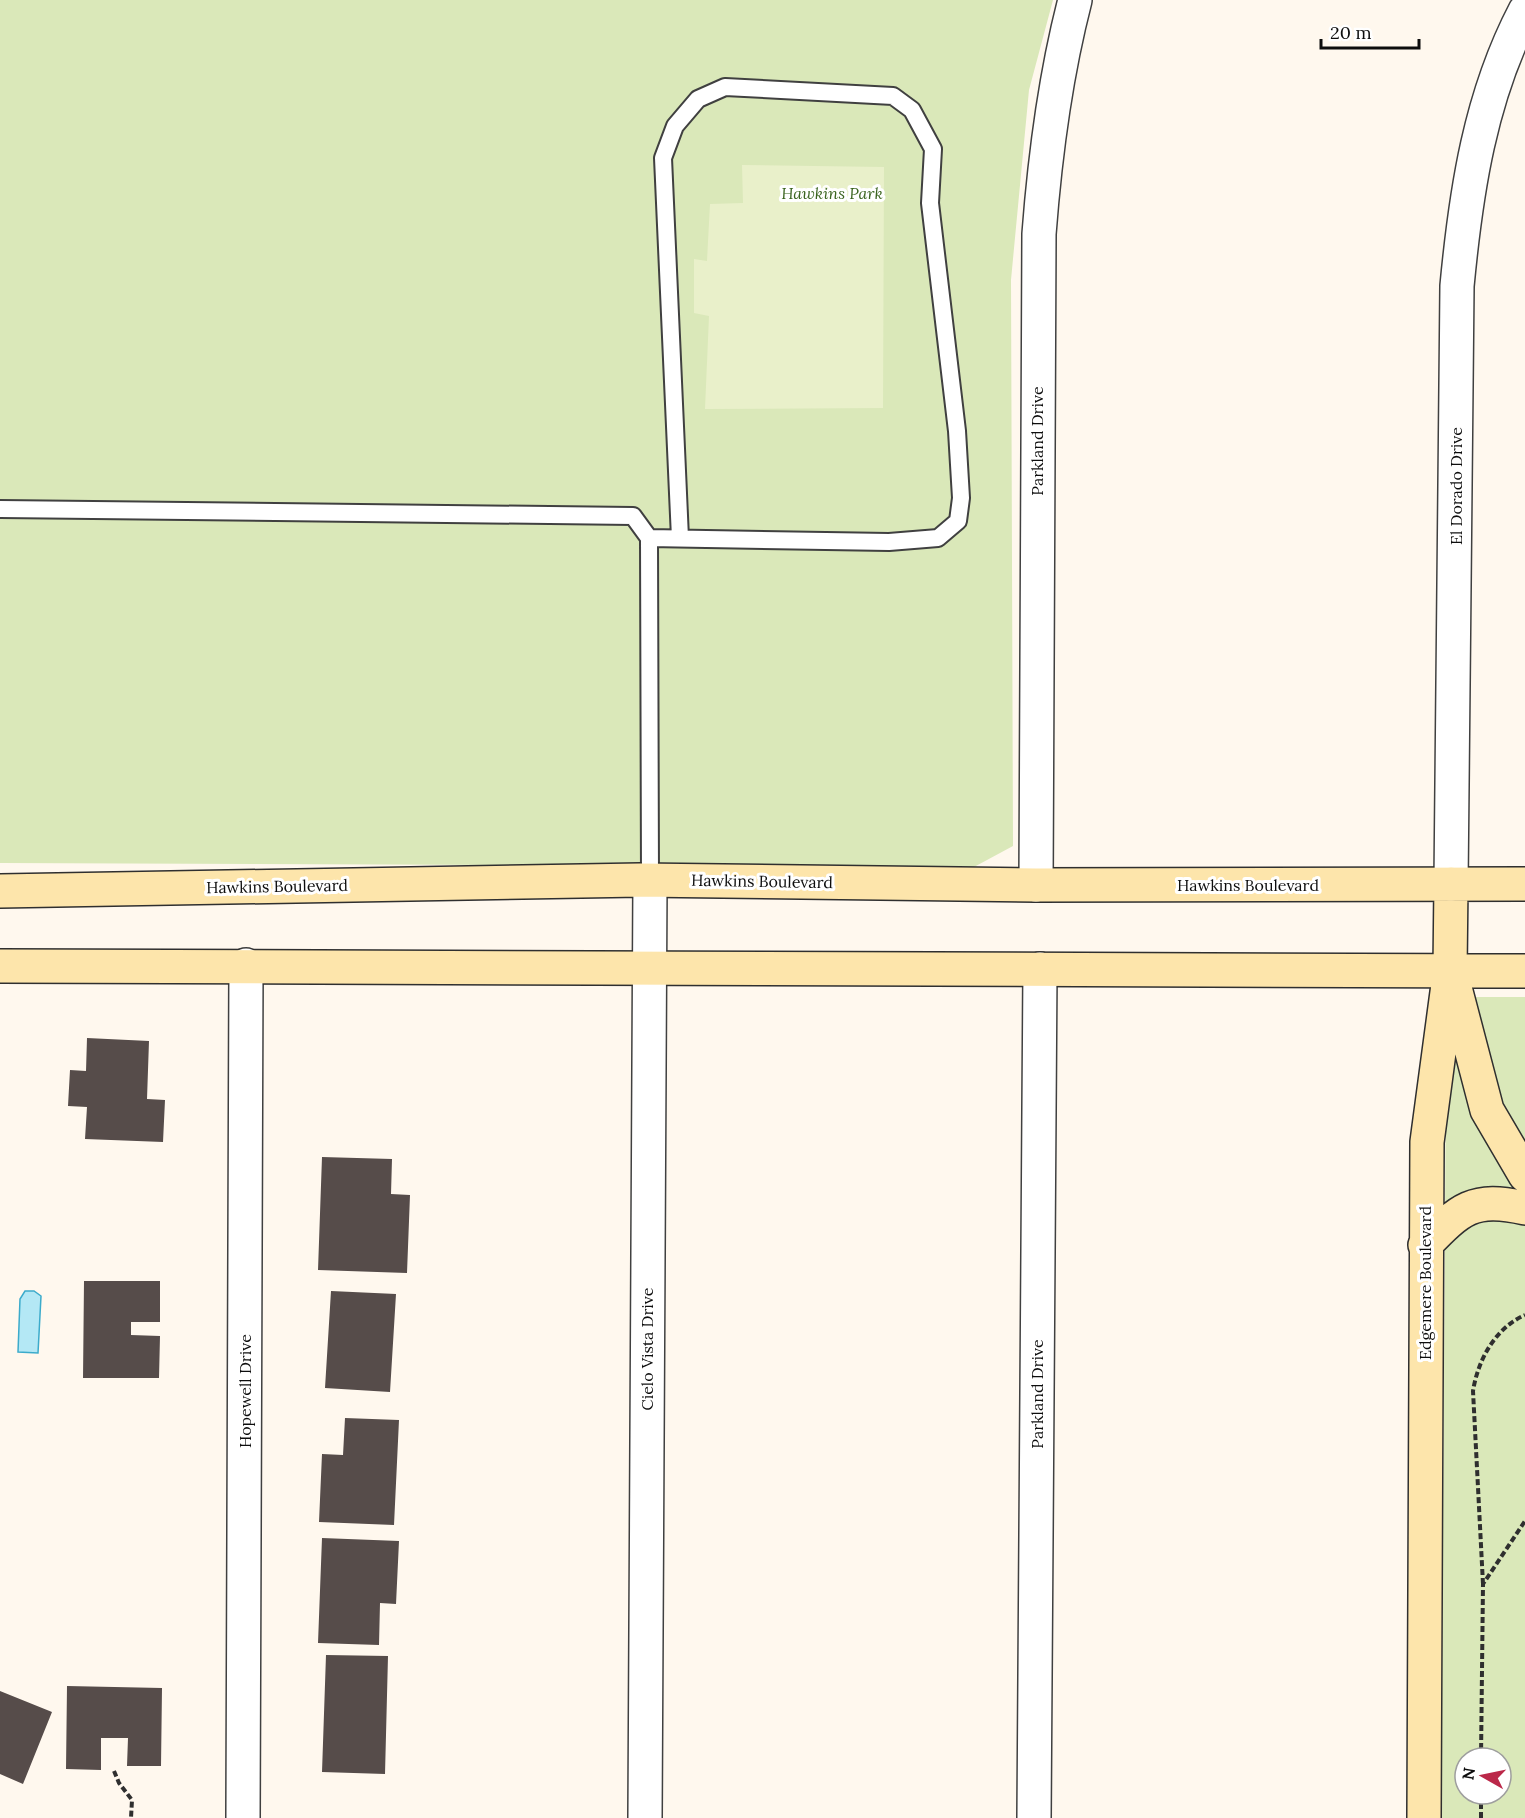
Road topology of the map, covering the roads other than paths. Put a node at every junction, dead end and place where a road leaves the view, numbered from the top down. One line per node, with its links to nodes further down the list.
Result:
1 (1075, 0): 9 (street, Parkland Drive)
2 (1525, 11): 7 (street, El Dorado Drive)
3 (0, 509): 4 (lane)
4 (648, 538): 5 (lane); 6 (lane)
5 (680, 538): 5 (lane)
6 (650, 880): 9 (main road, Hawkins Boulevard); 10 (main road, Hawkins Boulevard); 13 (street, Cielo Vista Drive)
7 (1451, 884): 8 (main road, Hawkins Boulevard); 9 (main road, Hawkins Boulevard); 15 (main road, El Dorado Drive)
8 (1525, 884)
9 (1036, 885)
10 (0, 891)
11 (246, 965): 12 (main road); 13 (main road); 20 (street, Hopewell Drive)
12 (0, 966)
13 (648, 969): 14 (main road); 21 (street, Cielo Vista Drive)
14 (1040, 969): 15 (main road); 22 (street, Parkland Drive)
15 (1450, 970): 16 (main road); 17 (main road); 19 (main road, Edgemere Boulevard)
16 (1525, 971)
17 (1525, 1175)
18 (1525, 1208): 19 (main road)
19 (1425, 1245): 23 (main road, Edgemere Boulevard)
20 (243, 1818)
21 (645, 1818)
22 (1034, 1818)
23 (1424, 1818)

